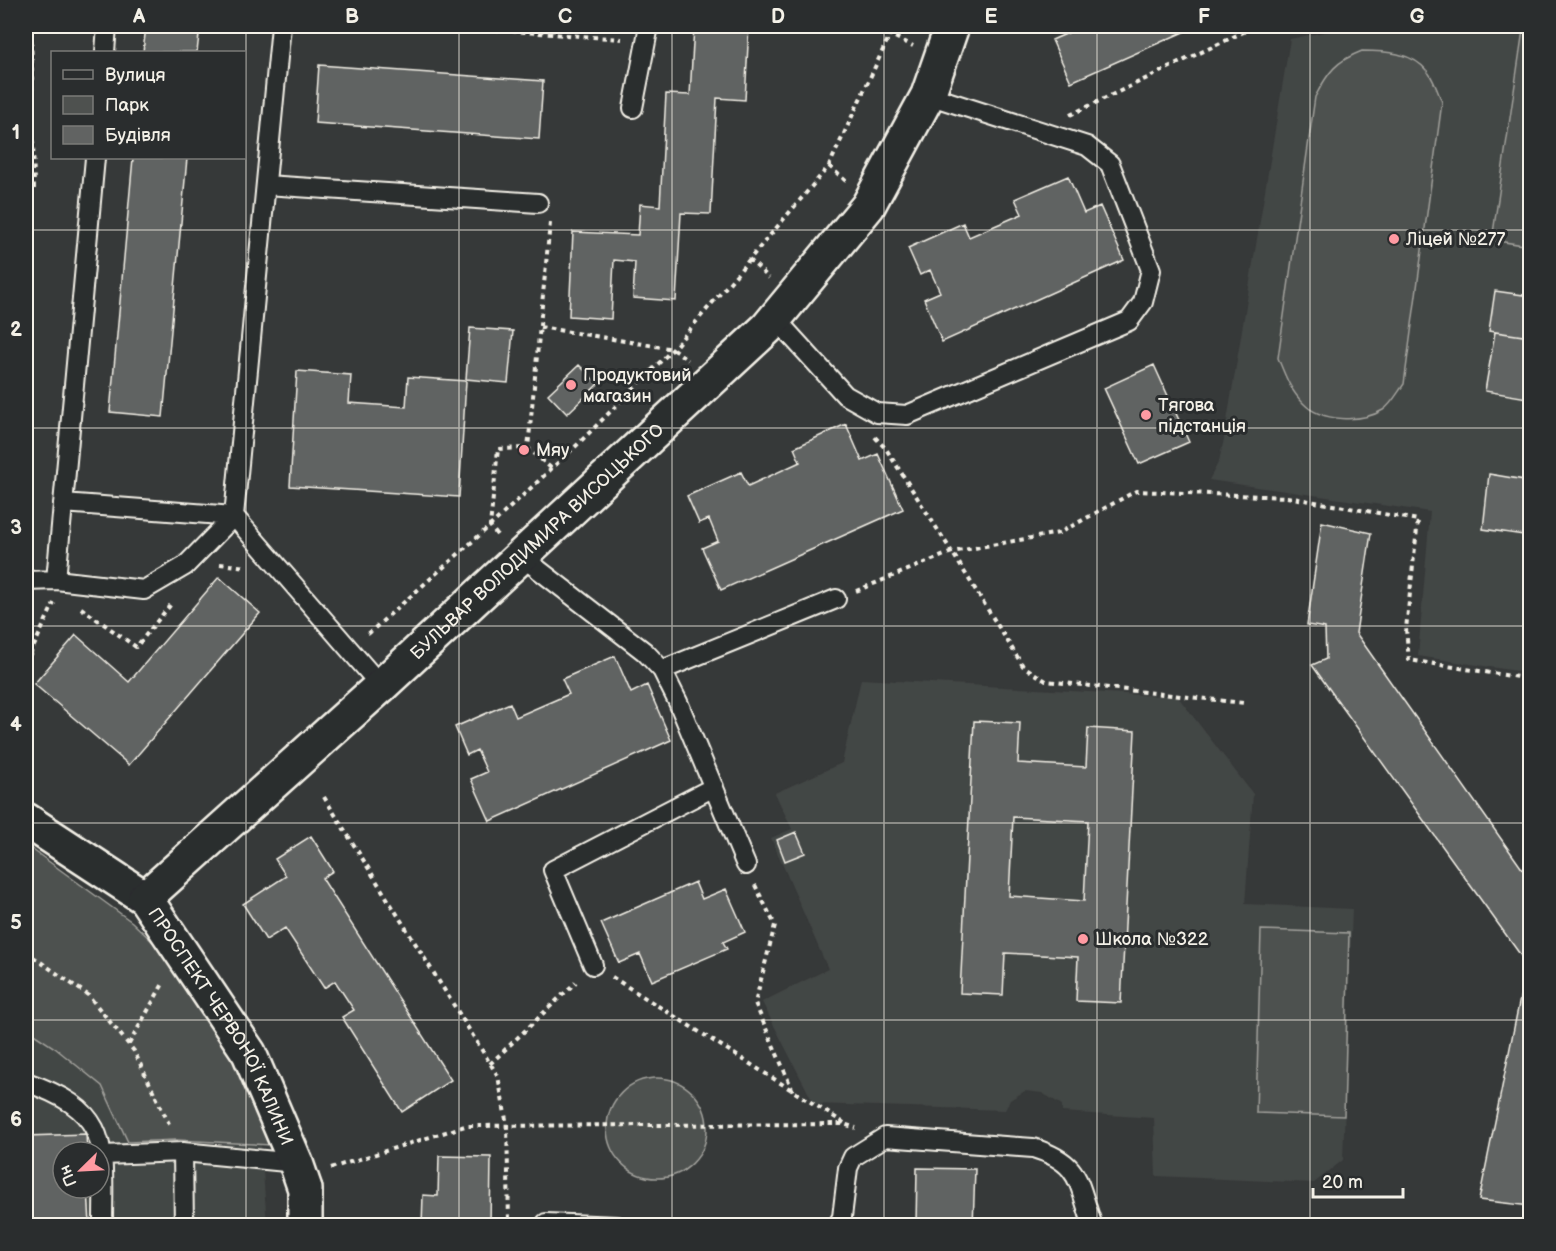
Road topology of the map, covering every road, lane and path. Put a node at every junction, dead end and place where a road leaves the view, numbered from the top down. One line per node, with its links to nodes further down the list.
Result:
1 (31, 26): 20 (path)
2 (107, 26): 12 (lane)
3 (281, 26): 19 (lane)
4 (440, 26): 9 (path)
5 (861, 26): 10 (path)
6 (894, 26): 10 (path)
7 (952, 26): 13 (street, БУЛЬВАР ВОЛОДИМИРА ВИСОЦЬКОГО)
8 (1256, 26): 15 (path)
9 (648, 33): 14 (lane)
10 (891, 35): 11 (path); 17 (path)
11 (916, 48)
12 (105, 51)
13 (928, 95): 24 (street, БУЛЬВАР ВОЛОДИМИРА ВИСОЦЬКОГО); 24 (lane)
14 (633, 108)
15 (1060, 112)
16 (95, 159): 31 (lane)
17 (829, 166): 18 (path); 22 (path)
18 (849, 184)
19 (266, 185): 21 (lane); 32 (lane)
20 (26, 193)
21 (538, 203): 25 (path)
22 (749, 259): 23 (path); 26 (path)
23 (769, 278)
24 (775, 318): 34 (street, БУЛЬВАР ВОЛОДИМИРА ВИСОЦЬКОГО)
25 (540, 327): 26 (path); 29 (path)
26 (673, 349): 27 (path); 30 (path)
27 (693, 364)
28 (871, 433): 35 (path)
29 (528, 448): 30 (path); 33 (path)
30 (552, 469): 33 (path)
31 (63, 503): 32 (lane); 38 (lane)
32 (234, 516): 38 (lane); 44 (lane)
33 (490, 526): 34 (path); 44 (path)
34 (510, 546): 46 (lane); 48 (street, БУЛЬВАР ВОЛОДИМИРА ВИСОЦЬКОГО)
35 (952, 552): 41 (path); 47 (path); 49 (path)
36 (209, 567): 37 (path)
37 (253, 575)
38 (56, 580): 39 (lane)
39 (26, 581)
40 (178, 596): 42 (path)
41 (836, 599): 46 (lane)
42 (73, 602)
43 (63, 603): 45 (path)
44 (350, 650): 48 (lane)
45 (26, 663)
46 (662, 670): 50 (lane)
47 (1530, 679)
48 (381, 686): 54 (street, БУЛЬВАР ВОЛОДИМИРА ВИСОЦЬКОГО)
49 (1244, 703)
50 (714, 787): 53 (lane); 56 (lane)
51 (324, 797): 59 (path)
52 (26, 820): 54 (street, ПРОСПЕКТ ЧЕРВОНОЇ КАЛИНИ)
53 (746, 865): 61 (path)
54 (146, 898): 68 (street, ПРОСПЕКТ ЧЕРВОНОЇ КАЛИНИ)
55 (26, 952): 58 (path)
56 (593, 965): 59 (path); 61 (path)
57 (167, 976): 58 (path)
58 (129, 1044): 66 (path)
59 (490, 1064): 63 (path)
60 (26, 1082): 65 (lane)
61 (793, 1091): 62 (path)
62 (844, 1124): 63 (path); 64 (path)
63 (507, 1125): 68 (path); 70 (path)
64 (885, 1137): 75 (lane); 76 (lane)
65 (98, 1140)
66 (183, 1152): 67 (lane); 68 (lane); 72 (lane)
67 (111, 1155)
68 (311, 1166): 73 (street, ПРОСПЕКТ ЧЕРВОНОЇ КАЛИНИ)
69 (104, 1200): 71 (lane)
70 (546, 1223): 74 (lane)
71 (104, 1226)
72 (184, 1226)
73 (305, 1226)
74 (617, 1226)
75 (837, 1226)
76 (1093, 1226)

